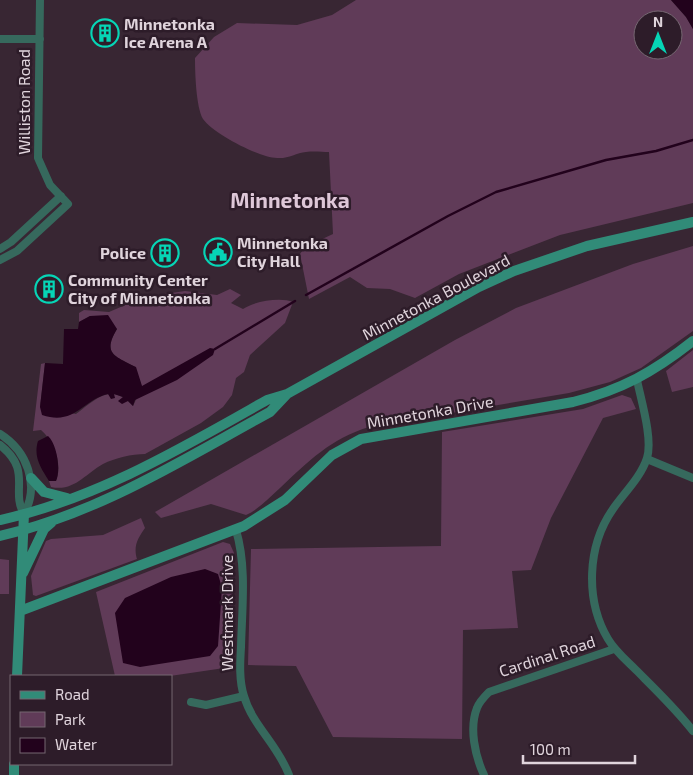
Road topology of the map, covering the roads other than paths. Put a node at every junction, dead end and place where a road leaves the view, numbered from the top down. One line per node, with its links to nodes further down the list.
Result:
1 (40, 0): 3 (street, Williston Road)
2 (0, 39): 3 (street)
3 (40, 39): 4 (street, Williston Road)
4 (61, 196): 6 (street); 7 (street, Williston Road)
5 (693, 222): 10 (main road, Minnetonka Boulevard)
6 (0, 249)
7 (0, 260)
8 (693, 341): 9 (main road, Minnetonka Drive)
9 (637, 380): 13 (street); 21 (main road, Minnetonka Drive)
10 (287, 394): 16 (main road, Minnetonka Boulevard); 19 (main road, Minnetonka Boulevard)
11 (0, 434): 14 (street)
12 (0, 445): 17 (street)
13 (647, 458): 15 (street); 25 (street)
14 (31, 478): 16 (main road); 17 (street)
15 (693, 478)
16 (73, 498): 17 (main road, Minnetonka Boulevard)
17 (24, 514): 18 (main road, Minnetonka Boulevard); 20 (main road)
18 (0, 520)
19 (52, 522): 20 (main road, Minnetonka Boulevard); 23 (main road)
20 (23, 530): 22 (main road, Minnetonka Boulevard); 23 (main road)
21 (236, 530): 24 (main road, Minnetonka Drive); 27 (street, Westmark Drive)
22 (0, 536)
23 (21, 576): 24 (main road)
24 (20, 611): 26 (main road)
25 (614, 649): 29 (street); 31 (street, Cardinal Road)
26 (17, 675)
27 (244, 696): 28 (street); 30 (street, Westmark Drive)
28 (191, 702)
29 (693, 731)
30 (289, 775)
31 (484, 775)

